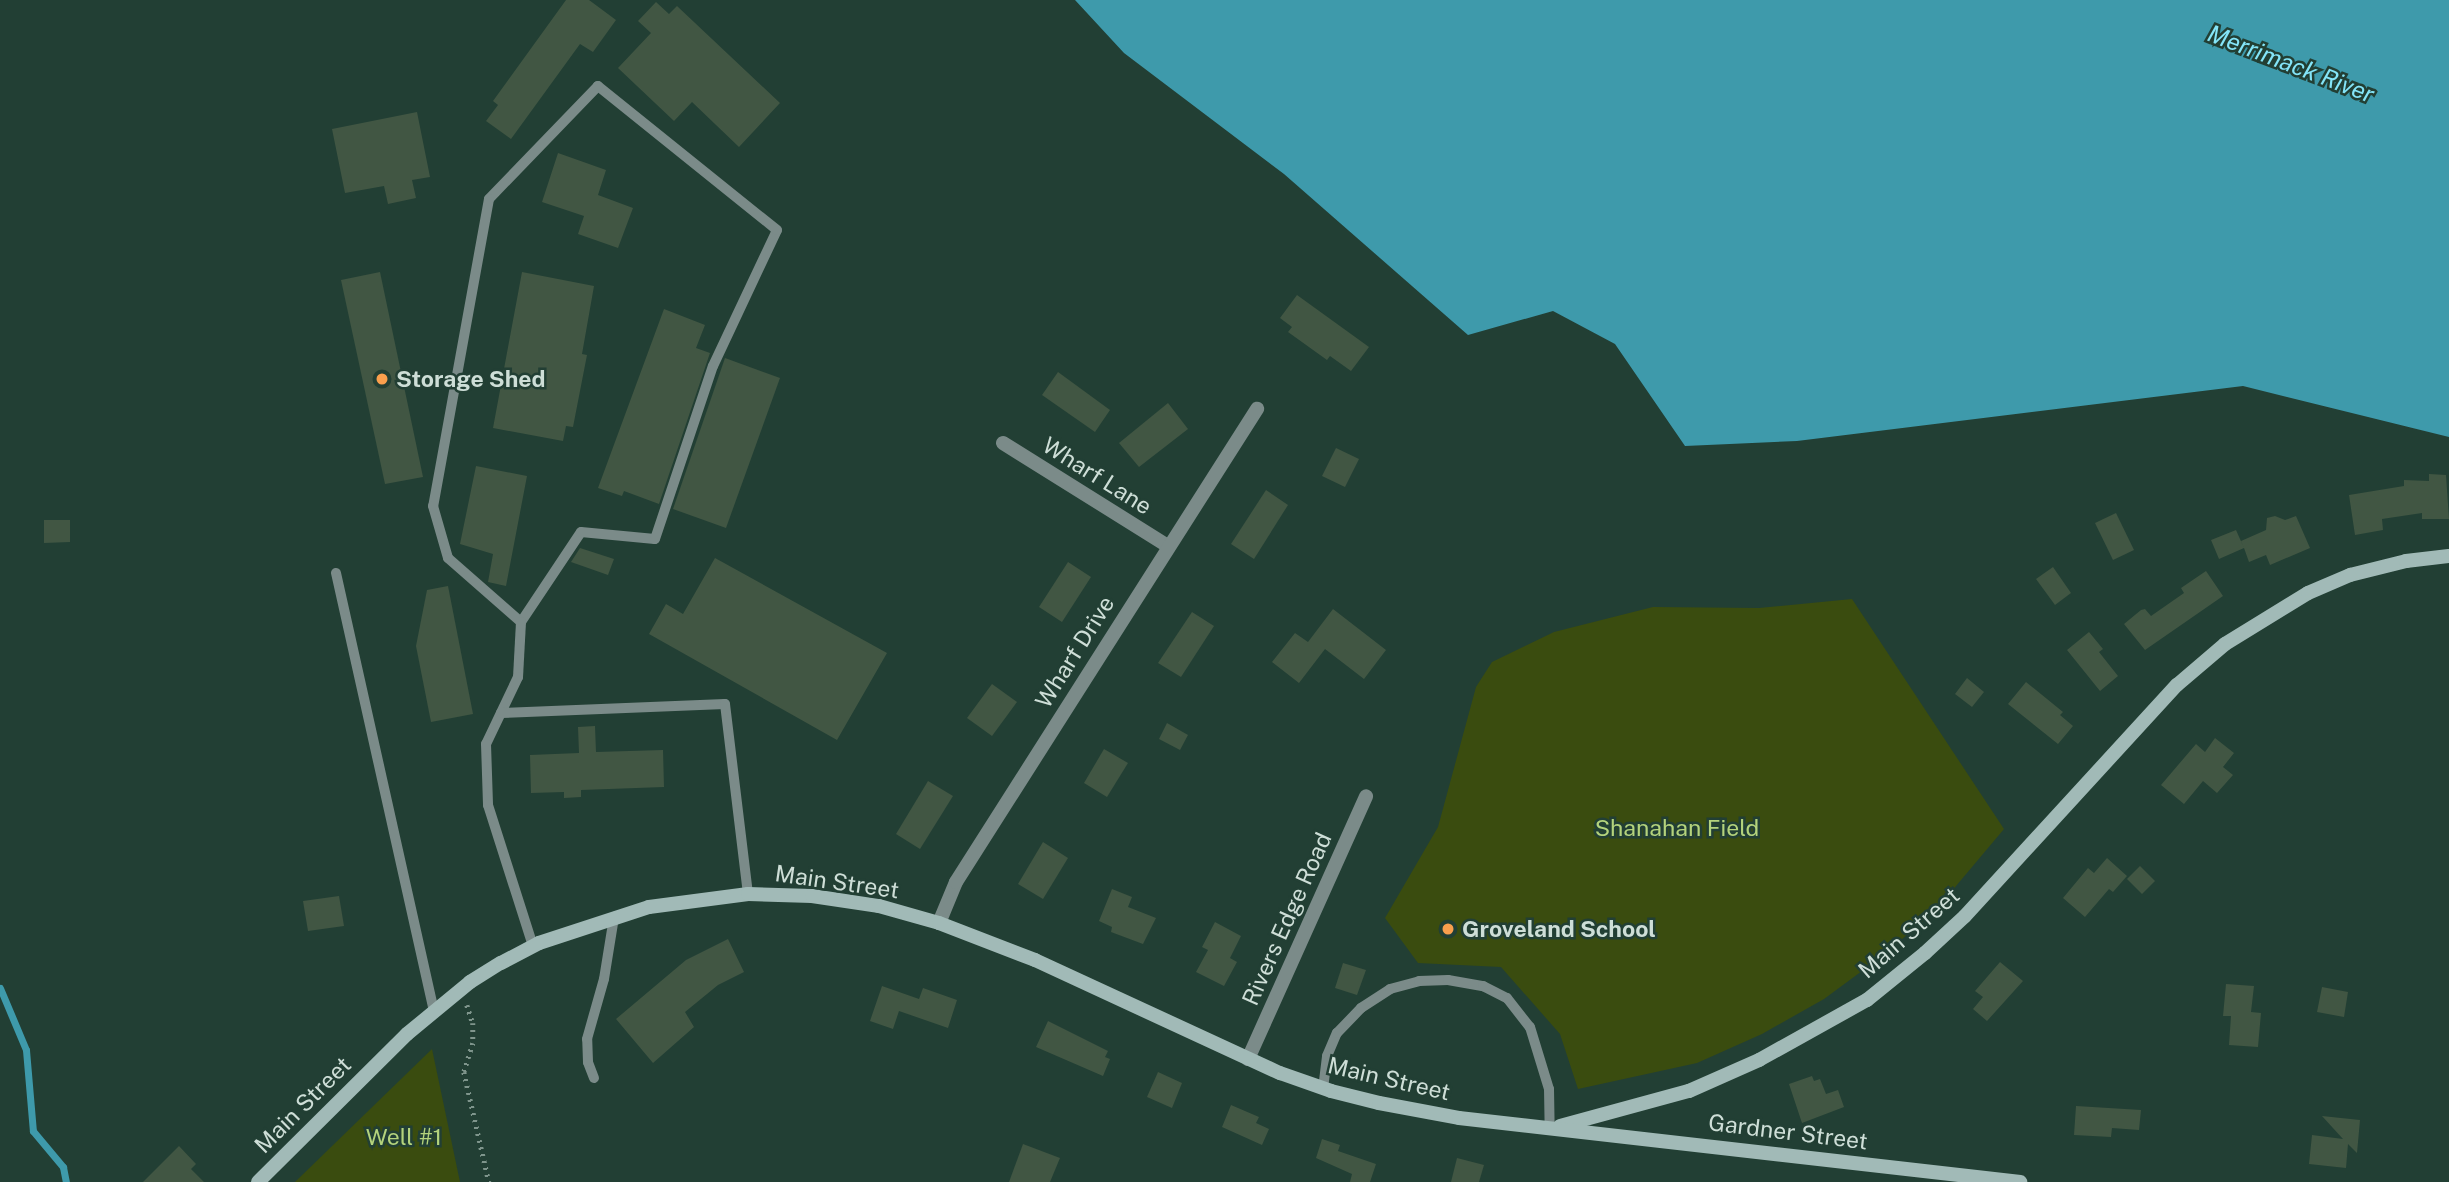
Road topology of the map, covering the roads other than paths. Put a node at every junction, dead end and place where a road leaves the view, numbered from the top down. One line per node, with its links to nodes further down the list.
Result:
1 (1257, 409): 3 (street, Wharf Drive)
2 (1003, 443): 3 (street, Wharf Lane)
3 (1168, 546): 11 (street, Wharf Drive)
4 (2449, 556): 17 (main road, Main Street)
5 (336, 573): 13 (lane)
6 (522, 622): 6 (lane); 7 (lane)
7 (501, 712): 9 (lane); 12 (lane)
8 (1366, 796): 14 (street, Rivers Edge Road)
9 (748, 894): 10 (main road, Main Street); 11 (main road, Main Street)
10 (614, 917): 12 (main road, Main Street); 15 (lane)
11 (939, 923): 14 (main road, Main Street)
12 (533, 946): 13 (main road, Main Street)
13 (434, 1011): 18 (main road, Main Street)
14 (1248, 1059): 16 (main road, Main Street)
15 (594, 1079)
16 (1323, 1089): 17 (main road, Main Street); 17 (lane)
17 (1550, 1128): 19 (main road, Gardner Street)
18 (258, 1182)
19 (2020, 1182)

